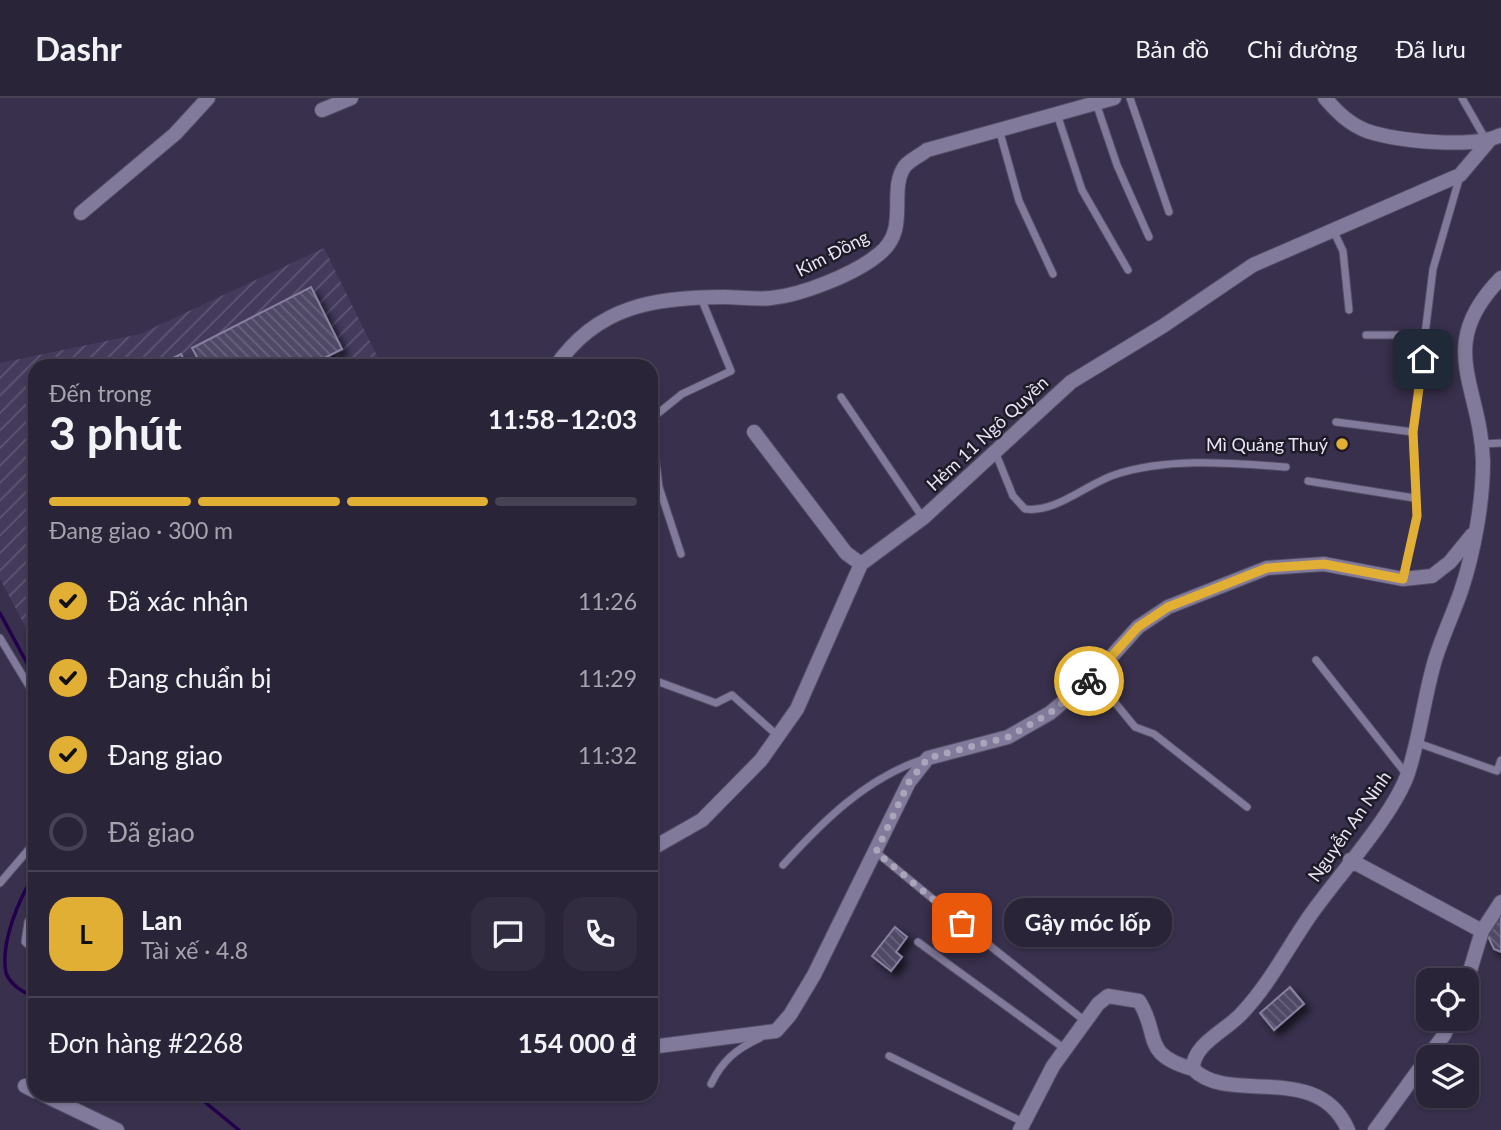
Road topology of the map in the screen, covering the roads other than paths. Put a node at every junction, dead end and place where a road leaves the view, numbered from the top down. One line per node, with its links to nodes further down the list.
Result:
1 (208, 98): 14 (street)
2 (351, 98): 8 (street)
3 (1114, 98): 7 (street, Kim Đồng)
4 (1130, 98): 13 (lane)
5 (1325, 98): 11 (street)
6 (1462, 98): 11 (lane)
7 (1096, 103): 9 (street, Kim Đồng); 16 (lane)
8 (322, 110)
9 (1057, 113): 10 (street, Kim Đồng); 17 (lane)
10 (999, 129): 18 (lane); 20 (street, Kim Đồng)
11 (1494, 139): 12 (street, Hẻm 11 Ngô Quyền)
12 (1460, 175): 15 (street, Hẻm 11 Ngô Quyền); 23 (lane, Hẻm 11 Ngô Quyền)
13 (1169, 212)
14 (81, 213)
15 (1333, 229): 21 (lane); 32 (street, Hẻm 11 Ngô Quyền)
16 (1149, 237)
17 (1128, 270)
18 (1053, 274)
19 (1501, 278): 31 (street, Nguyễn An Ninh)
20 (701, 298): 24 (street, Kim Đồng); 26 (lane)
21 (1349, 310)
22 (1366, 335): 23 (lane)
23 (1426, 335): 29 (lane, Hẻm 11 Ngô Quyền)
24 (561, 359)
25 (841, 397): 37 (lane)
26 (658, 413)
27 (1336, 422): 29 (lane)
28 (754, 432): 40 (street)
29 (1413, 432): 36 (lane, Hẻm 11 Ngô Quyền)
30 (1501, 443): 31 (lane)
31 (1482, 444): 38 (street, Nguyễn An Ninh)
32 (996, 454): 33 (lane); 37 (street, Hẻm 11 Ngô Quyền)
33 (1286, 467)
34 (1308, 481): 36 (lane)
35 (658, 495): 39 (lane)
36 (1414, 498): 41 (lane, Hẻm 11 Ngô Quyền)
37 (923, 518): 40 (street, Hẻm 11 Ngô Quyền)
38 (1473, 534): 41 (street); 48 (street, Nguyễn An Ninh)
39 (681, 554)
40 (861, 564): 47 (street, Hẻm 11 Ngô Quyền)
41 (1403, 579): 44 (street)
42 (0, 638): 46 (lane)
43 (1316, 660): 51 (lane)
44 (1093, 677): 49 (street); 52 (lane)
45 (658, 682): 47 (lane)
46 (28, 684)
47 (778, 736): 53 (street, Hẻm 11 Ngô Quyền)
48 (1415, 742): 50 (lane); 51 (street, Nguyễn An Ninh)
49 (928, 758): 55 (street); 57 (lane)
50 (1501, 760)
51 (1407, 776): 56 (street, Nguyễn An Ninh)
52 (1247, 807)
53 (658, 846)
54 (28, 850): 58 (lane)
55 (876, 852): 61 (lane); 68 (street)
56 (1350, 860): 62 (street); 73 (street, Nguyễn An Ninh)
57 (783, 865)
58 (0, 883)
59 (1501, 902): 62 (street)
60 (28, 922): 65 (lane)
61 (962, 923)
62 (1482, 931): 66 (street)
63 (975, 934): 67 (lane)
64 (918, 942): 71 (lane)
65 (28, 945)
66 (1471, 968)
67 (1085, 1021): 71 (street); 73 (street)
68 (776, 1031): 70 (street); 74 (lane)
69 (1446, 1031): 79 (street)
70 (658, 1046)
71 (1065, 1049): 76 (street)
72 (889, 1056): 76 (lane)
73 (1193, 1069): 78 (street)
74 (711, 1084)
75 (56, 1101): 77 (street)
76 (1022, 1126)
77 (117, 1130)
78 (1348, 1130)
79 (1375, 1130)

